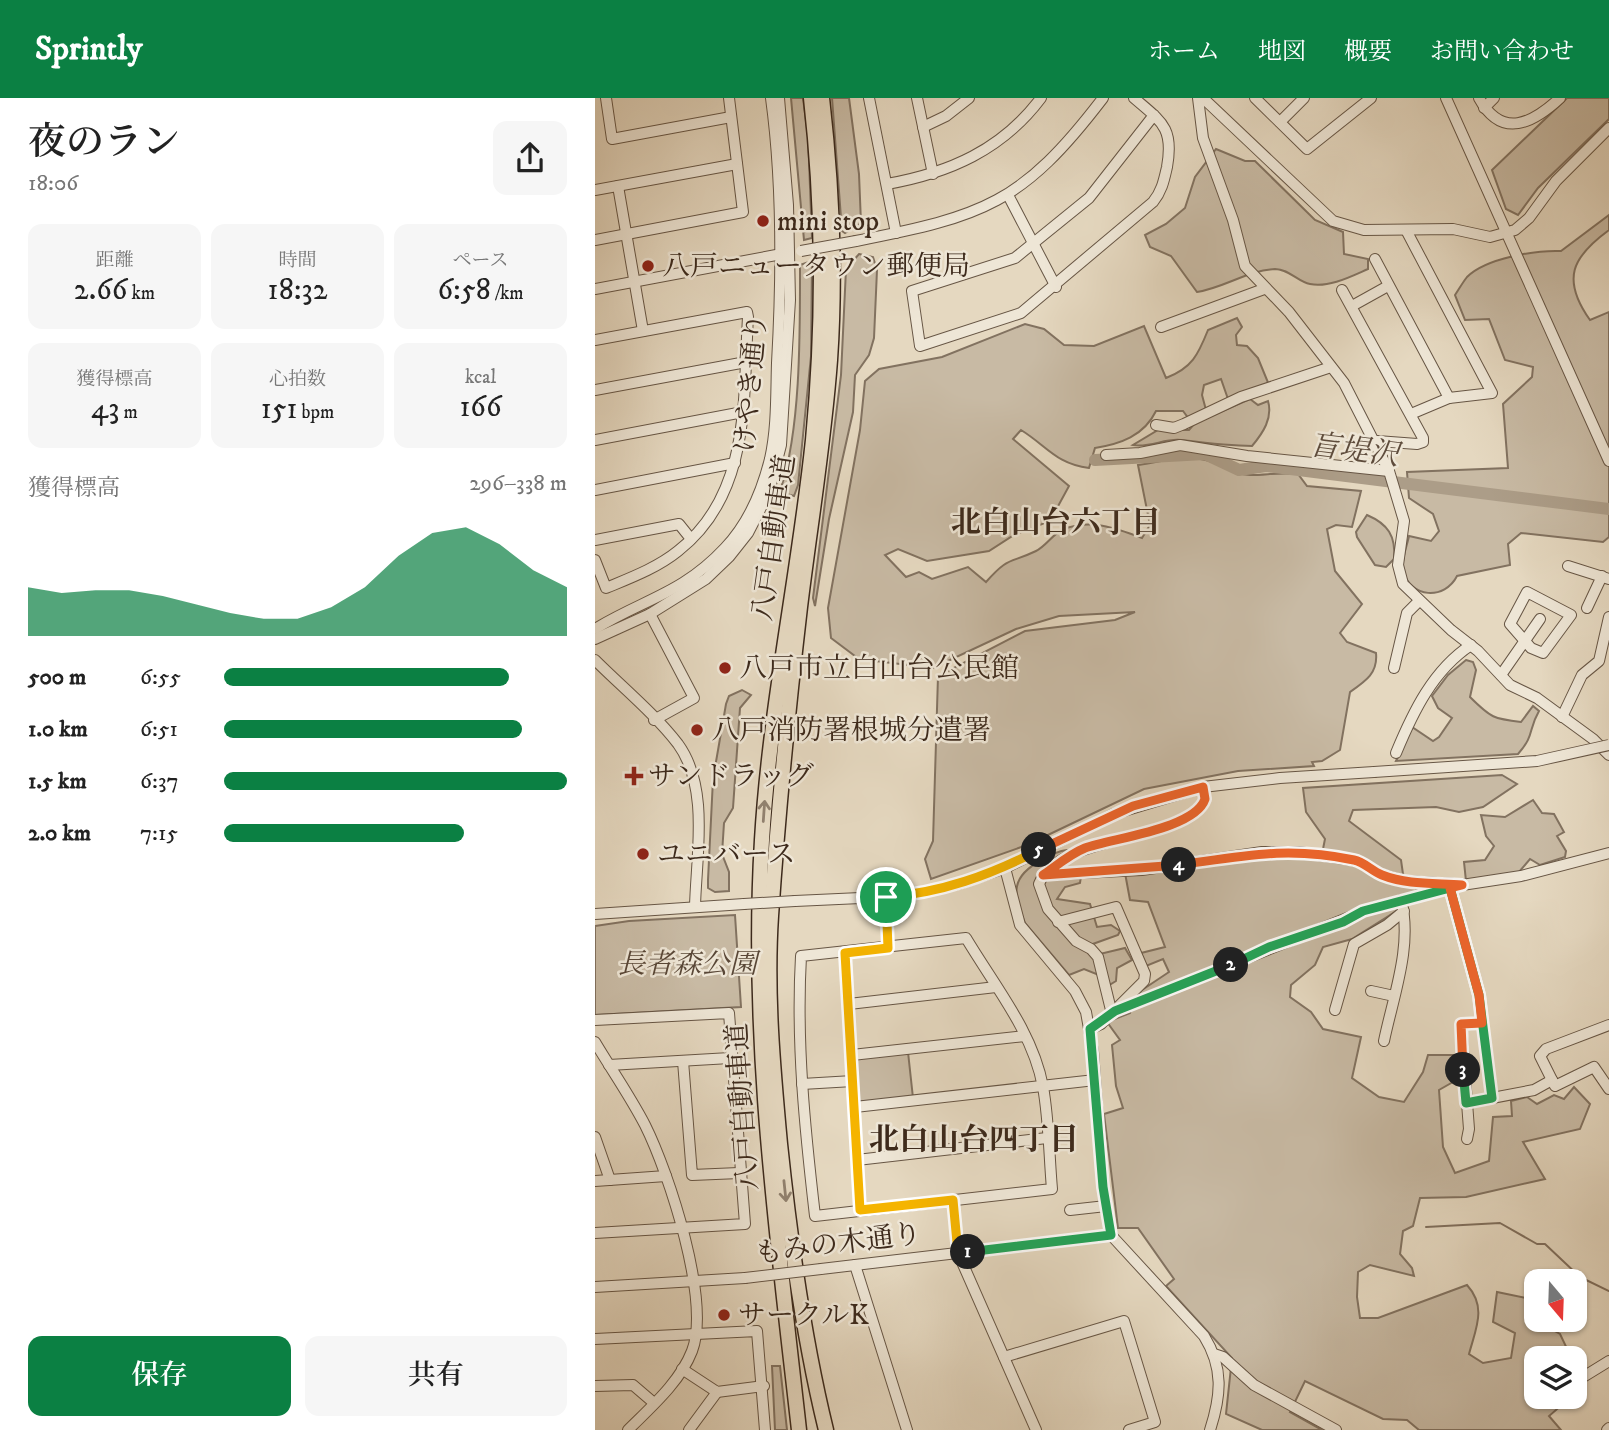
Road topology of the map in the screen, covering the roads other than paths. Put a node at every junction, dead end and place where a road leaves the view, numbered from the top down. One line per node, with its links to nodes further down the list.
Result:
1 (606, 98): 23 (street)
2 (729, 98): 23 (street)
3 (771, 98): 39 (street, けやき通り)
4 (779, 98): 39 (street, けやき通り)
5 (811, 98): 148 (highway, 八戸自動車道, one-way to 5)
6 (822, 98): 147 (highway, 八戸自動車道, one-way to 147)
7 (869, 98): 29 (street)
8 (917, 98): 25 (street)
9 (969, 98): 25 (street)
10 (1041, 98): 28 (street)
11 (1103, 98): 32 (street)
12 (1134, 98): 22 (street)
13 (1201, 98): 33 (street); 45 (street)
14 (1255, 98): 24 (street)
15 (1304, 98): 24 (street)
16 (1371, 98): 24 (street)
17 (1446, 98): 35 (street)
18 (1479, 98): 21 (street)
19 (1494, 98): 21 (street)
20 (1560, 98): 21 (street)
21 (1484, 108)
22 (1154, 115): 38 (street); 43 (street)
23 (731, 117): 27 (street)
24 (1280, 121)
25 (923, 127): 28 (street)
26 (1609, 129): 35 (street)
27 (737, 164): 30 (street); 36 (street)
28 (933, 174): 29 (street)
29 (887, 184): 34 (street)
30 (618, 186): 31 (street); 36 (street)
31 (595, 190)
32 (1007, 195): 34 (street); 38 (street)
33 (1406, 230): 35 (street); 54 (street)
34 (896, 233): 39 (street, bridge)
35 (1506, 233): 61 (street)
36 (624, 234): 37 (street); 41 (street)
37 (595, 240)
38 (1033, 244): 43 (street); 43 (street)
39 (790, 253): 41 (street); 72 (street, けやき通り); 75 (street, けやき通り)
40 (1374, 260): 42 (street)
41 (633, 282): 44 (street); 49 (street)
42 (1388, 286): 47 (street); 54 (street)
43 (1056, 287)
44 (595, 289)
45 (1264, 289): 48 (street); 52 (street)
46 (1342, 290): 47 (street)
47 (1352, 306): 56 (street)
48 (1161, 327)
49 (643, 331): 50 (street); 51 (street)
50 (595, 340)
51 (745, 362): 53 (street); 55 (street)
52 (1331, 367): 57 (street); 59 (street)
53 (595, 390)
54 (1449, 398): 56 (street)
55 (743, 412): 58 (street); 62 (street)
56 (1411, 414): 59 (street)
57 (1156, 425)
58 (595, 440)
59 (1377, 441): 63 (street)
60 (1105, 455): 63 (street)
61 (1609, 461)
62 (736, 463): 64 (street); 65 (street)
63 (1389, 471): 70 (street)
64 (595, 490)
65 (691, 539): 66 (street); 67 (street)
66 (595, 540)
67 (595, 559)
68 (1568, 566): 69 (street)
69 (1606, 578): 71 (street)
70 (1419, 601): 78 (street); 81 (street)
71 (1587, 608)
72 (650, 614): 76 (street, けやき通り); 85 (street)
73 (1609, 617): 80 (street)
74 (1540, 620): 77 (street)
75 (595, 629)
76 (595, 639)
77 (1523, 640): 77 (street); 83 (street)
78 (1471, 645): 83 (street); 87 (street)
79 (595, 660): 85 (street)
80 (1599, 661): 82 (street); 84 (street)
81 (1394, 668)
82 (1609, 669)
83 (1501, 675): 84 (street)
84 (1562, 717): 88 (street)
85 (655, 720): 97 (street)
86 (1609, 745): 89 (street, bridge)
87 (1396, 753)
88 (1609, 755)
89 (1203, 787): 91 (street); 92 (street)
90 (1609, 853): 93 (street)
91 (1005, 868): 95 (street); 111 (street)
92 (1043, 875): 93 (street); 99 (street)
93 (1462, 885): 94 (street)
94 (1450, 888): 96 (street); 109 (street)
95 (886, 897): 97 (street, bridge); 100 (street)
96 (1403, 906): 104 (street); 106 (street); 107 (street)
97 (695, 907): 98 (street)
98 (595, 914)
99 (1058, 922): 107 (street); 107 (street)
100 (888, 948): 101 (street); 102 (street)
101 (845, 953): 105 (street); 122 (street)
102 (996, 987): 105 (street); 112 (street)
103 (1371, 991): 104 (street)
104 (1394, 996): 113 (street)
105 (849, 1004): 115 (street)
106 (1335, 1010)
107 (1113, 1012): 111 (street)
108 (595, 1020): 116 (street)
109 (1482, 1023): 125 (street); 126 (street)
110 (1609, 1025): 120 (street)
111 (1090, 1029): 119 (street)
112 (1025, 1036): 115 (street); 123 (street)
113 (1384, 1041)
114 (595, 1042): 118 (street)
115 (852, 1055): 121 (street)
116 (730, 1058): 117 (street); 132 (street)
117 (683, 1061): 118 (street); 132 (street)
118 (609, 1065): 133 (street)
119 (1095, 1080): 123 (street); 137 (street)
120 (1552, 1080): 124 (street); 125 (street)
121 (853, 1081): 122 (street); 127 (street)
122 (802, 1084): 138 (street)
123 (1043, 1086): 127 (street); 129 (street)
124 (1609, 1089)
125 (1492, 1098): 126 (street)
126 (1466, 1103): 130 (street)
127 (855, 1107): 131 (street)
128 (595, 1138): 134 (street)
129 (1047, 1138): 131 (street); 136 (street)
130 (1467, 1139)
131 (857, 1160): 138 (street)
132 (739, 1173): 140 (street)
133 (666, 1176): 134 (street); 140 (street)
134 (610, 1180): 135 (street)
135 (595, 1181)
136 (953, 1200): 138 (street); 143 (street)
137 (1106, 1206): 139 (street); 142 (street)
138 (860, 1210)
139 (1070, 1210)
140 (680, 1228): 141 (street); 145 (street)
141 (595, 1233)
142 (1111, 1235): 143 (street, もみの木通り); 151 (street)
143 (958, 1253): 144 (street, もみの木通り); 152 (street)
144 (855, 1265): 145 (street, もみの木通り, bridge); 167 (street)
145 (694, 1283): 146 (street, もみの木通り); 149 (street)
146 (595, 1287)
147 (800, 1293): 165 (highway); 166 (highway)
148 (786, 1319): 163 (highway); 164 (highway)
149 (697, 1334): 150 (street); 154 (street); 156 (street)
150 (595, 1339)
151 (1215, 1354): 170 (street); 171 (street)
152 (1004, 1357): 168 (street); 169 (street)
153 (1609, 1361): 155 (street)
154 (682, 1369): 158 (street); 159 (street)
155 (1587, 1375)
156 (764, 1386): 158 (street); 162 (street)
157 (595, 1387): 159 (street)
158 (717, 1392): 161 (street)
159 (655, 1403): 160 (street)
160 (628, 1430)
161 (689, 1430)
162 (765, 1430)
163 (799, 1430)
164 (804, 1430)
165 (826, 1430)
166 (836, 1430)
167 (907, 1430)
168 (1036, 1430)
169 (1129, 1430)
170 (1210, 1430)
171 (1336, 1430)

